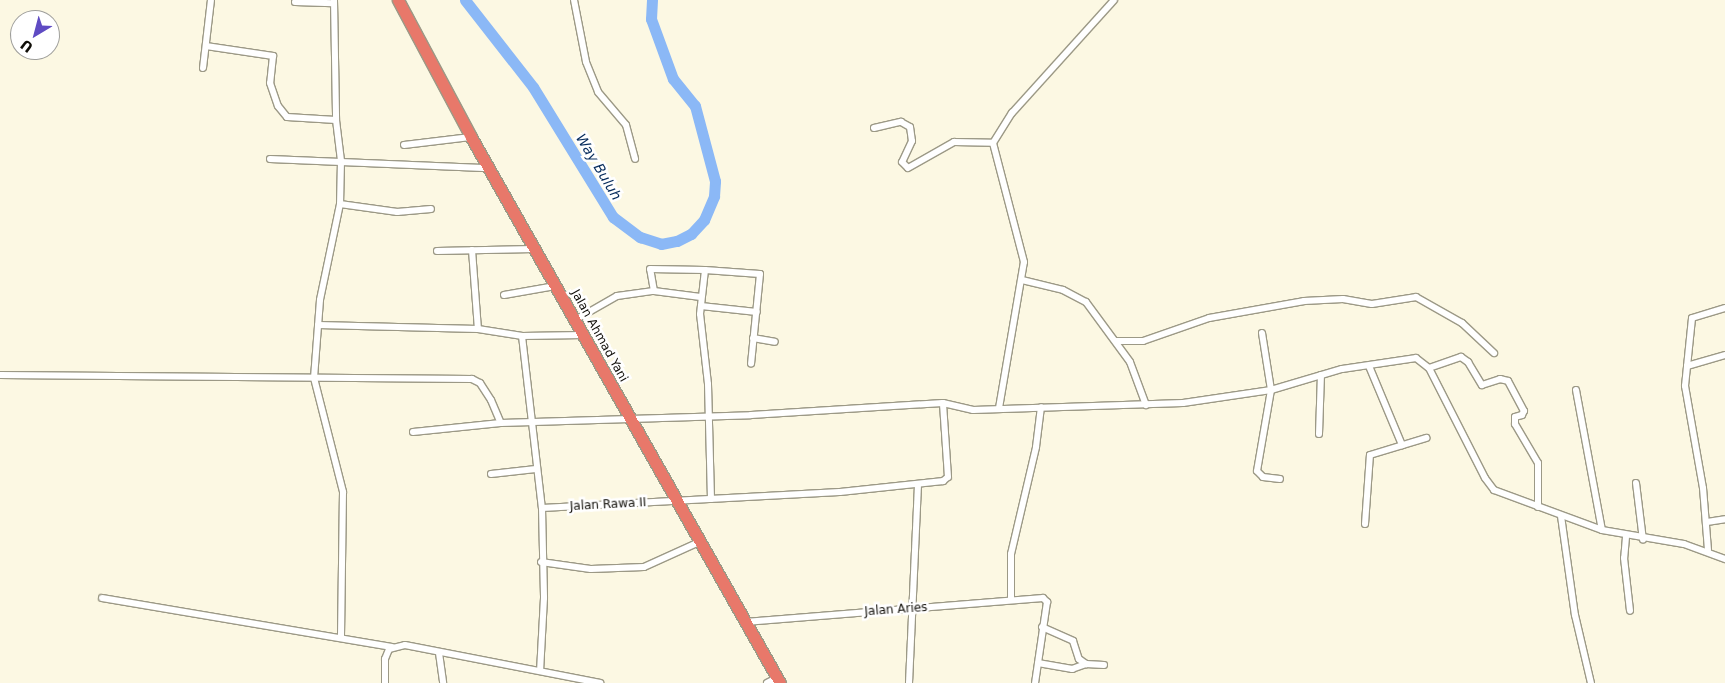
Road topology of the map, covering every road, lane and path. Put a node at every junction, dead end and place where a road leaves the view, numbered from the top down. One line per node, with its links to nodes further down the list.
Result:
1 (211, 0): 7 (street)
2 (398, 0): 11 (highway, Jalan Ahmad Yani)
3 (574, 0): 15 (street)
4 (1114, 0): 12 (street)
5 (295, 2): 6 (street)
6 (333, 2): 9 (street)
7 (206, 46): 8 (street); 9 (street)
8 (203, 68)
9 (336, 120): 16 (street)
10 (874, 128): 12 (street)
11 (470, 136): 13 (street); 17 (highway, Jalan Ahmad Yani)
12 (993, 143): 24 (street)
13 (404, 145)
14 (270, 159): 16 (street)
15 (635, 159)
16 (341, 161): 17 (street); 18 (street)
17 (489, 168): 20 (highway, Jalan Ahmad Yani)
18 (340, 204): 19 (street); 33 (street)
19 (431, 209)
20 (534, 248): 21 (street); 25 (highway, Jalan Ahmad Yani)
21 (472, 250): 22 (street); 34 (street)
22 (437, 251)
23 (705, 270): 26 (street); 28 (street); 31 (street)
24 (1022, 280): 39 (street); 55 (street)
25 (555, 286): 27 (street); 32 (highway, Jalan Ahmad Yani)
26 (654, 291): 28 (street); 32 (street)
27 (504, 295)
28 (701, 297): 29 (street)
29 (701, 306): 31 (street); 56 (street)
30 (1725, 308): 45 (street)
31 (757, 312): 38 (street)
32 (575, 320): 36 (highway, Jalan Ahmad Yani)
33 (318, 325): 34 (street); 49 (street)
34 (478, 329): 37 (street)
35 (1262, 333): 50 (street)
36 (583, 334): 37 (street); 57 (highway, Jalan Ahmad Yani)
37 (522, 336): 58 (street)
38 (753, 338): 40 (street); 43 (street)
39 (1116, 341): 41 (street); 53 (street)
40 (775, 342)
41 (1494, 353)
42 (1725, 355): 45 (street)
43 (751, 364)
44 (1369, 366): 46 (street); 48 (street); 63 (street)
45 (1687, 366): 75 (street)
46 (1429, 368): 71 (street); 71 (street)
47 (0, 375): 49 (street)
48 (1322, 375): 50 (street); 61 (street)
49 (314, 378): 59 (street); 90 (street)
50 (1271, 390): 53 (street); 66 (street)
51 (1576, 390): 77 (street)
52 (943, 403): 55 (street); 56 (street); 68 (street, Jalan Rawa II)
53 (1146, 405): 54 (street)
54 (1041, 406): 55 (street); 85 (street)
55 (999, 408)
56 (708, 416): 57 (street); 69 (street)
57 (630, 421): 58 (street); 70 (highway, Jalan Ahmad Yani)
58 (530, 422): 59 (street); 64 (street)
59 (501, 423): 60 (street)
60 (413, 432)
61 (1319, 434)
62 (1426, 438): 63 (street)
63 (1402, 445): 76 (street)
64 (536, 469): 65 (street); 72 (street)
65 (491, 474)
66 (1280, 479)
67 (1636, 483): 79 (street)
68 (918, 485): 69 (street, Jalan Rawa II); 86 (street)
69 (711, 499): 70 (street, Jalan Rawa II)
70 (674, 501): 72 (street, Jalan Rawa II); 80 (highway, Jalan Ahmad Yani)
71 (1538, 507): 73 (street)
72 (542, 508): 83 (street)
73 (1561, 516): 77 (street); 103 (street)
74 (1725, 519): 75 (street)
75 (1707, 522): 81 (street)
76 (1365, 524)
77 (1602, 530): 78 (street)
78 (1626, 537): 79 (street); 87 (street)
79 (1643, 540): 81 (street)
80 (699, 542): 83 (street); 88 (highway, Jalan Ahmad Yani)
81 (1708, 550): 82 (street)
82 (1725, 559)
83 (541, 562): 96 (street)
84 (102, 598): 90 (street)
85 (1011, 599): 86 (street, Jalan Aries); 89 (street, Jalan Aries)
86 (911, 610): 88 (street, Jalan Aries); 101 (street)
87 (1630, 611)
88 (745, 622): 97 (highway, Jalan Ahmad Yani)
89 (1042, 628): 93 (street); 94 (street)
90 (341, 638): 91 (street)
91 (392, 647): 92 (street); 98 (street)
92 (438, 653): 96 (street); 99 (street)
93 (1038, 663): 94 (street); 102 (street)
94 (1086, 664): 95 (street)
95 (1104, 666)
96 (540, 671): 100 (street)
97 (775, 681)
98 (385, 683)
99 (443, 683)
100 (600, 683)
101 (909, 683)
102 (1035, 683)
103 (1591, 683)

